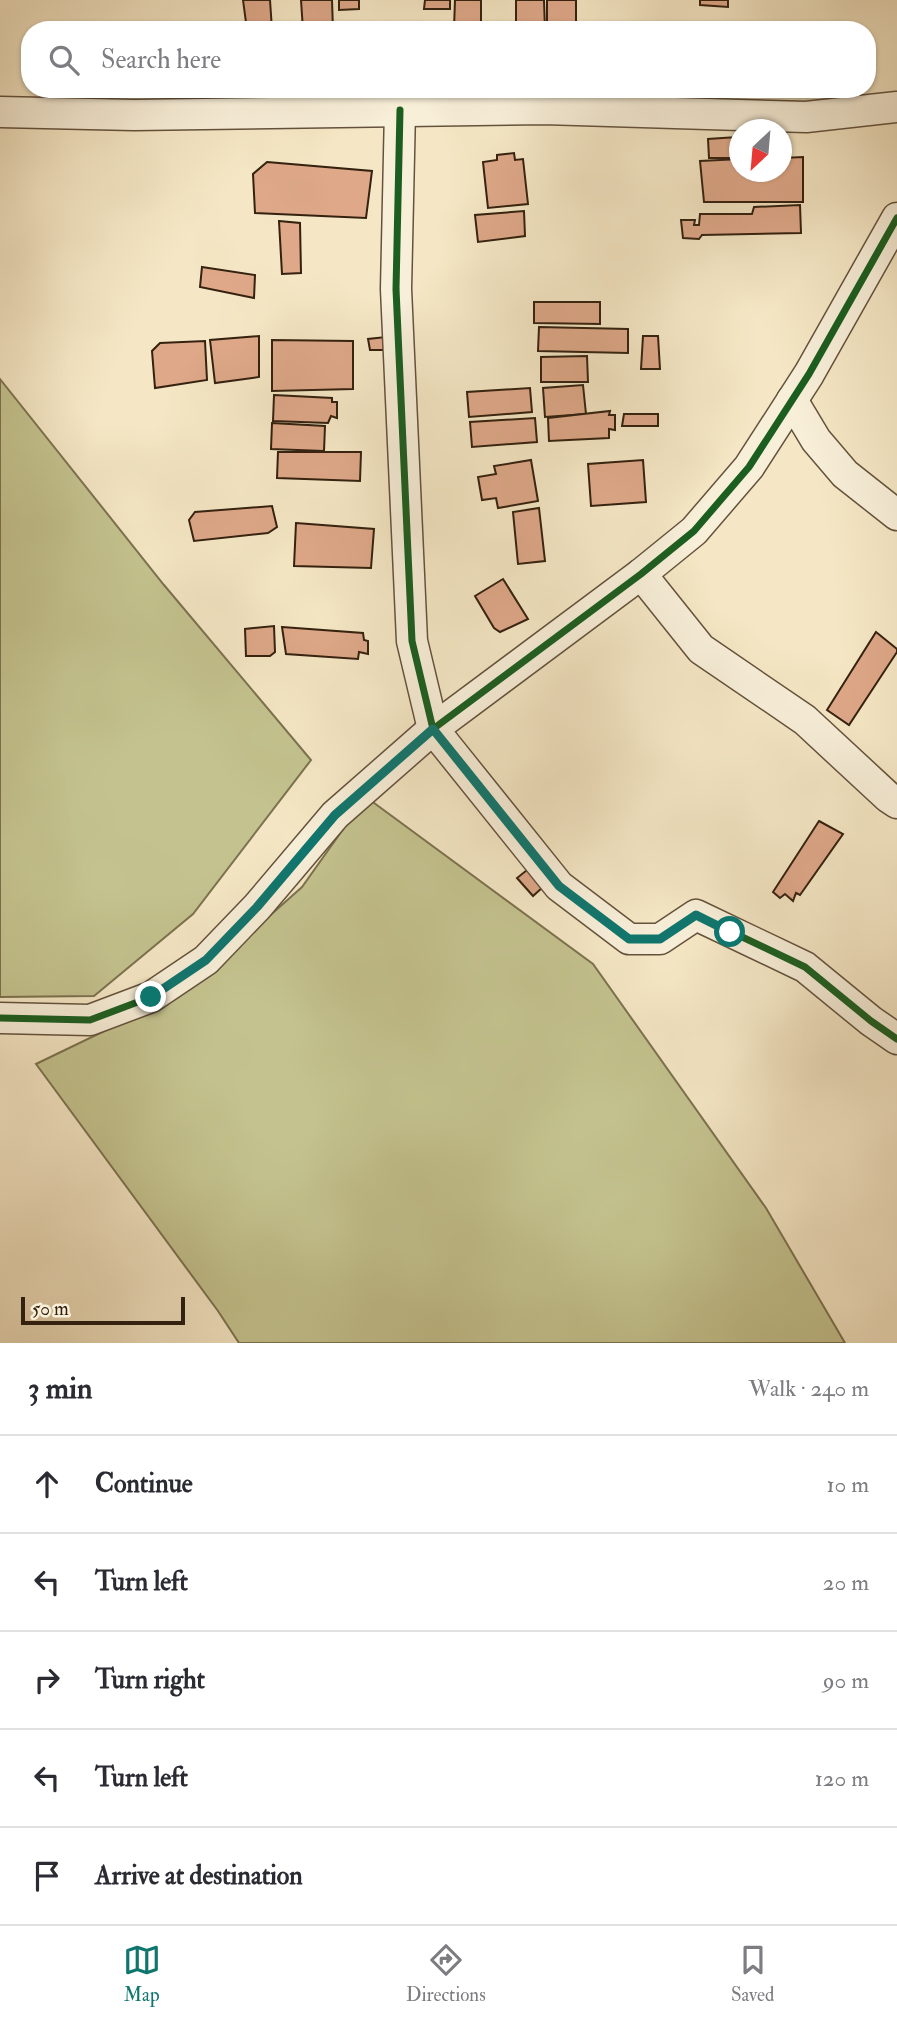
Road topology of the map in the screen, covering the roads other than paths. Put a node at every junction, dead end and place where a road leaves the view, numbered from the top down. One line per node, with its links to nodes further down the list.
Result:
1 (897, 107): 2 (street)
2 (400, 110): 3 (street); 8 (street)
3 (0, 112)
4 (897, 218): 5 (street)
5 (792, 400): 6 (street); 7 (street)
6 (897, 514)
7 (641, 573): 8 (street); 9 (street)
8 (433, 729): 10 (street); 11 (street)
9 (897, 803)
10 (0, 1018)
11 (897, 1039)

